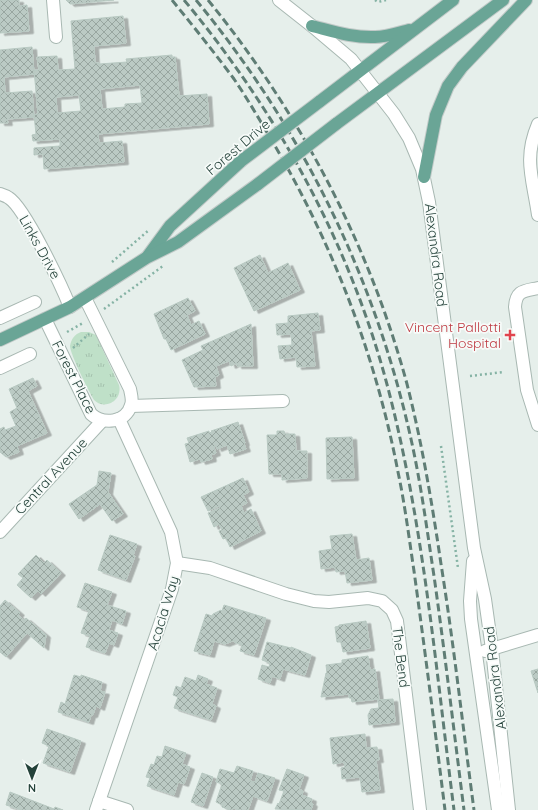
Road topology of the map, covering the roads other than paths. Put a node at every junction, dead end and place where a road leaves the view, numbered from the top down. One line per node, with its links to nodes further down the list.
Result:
1 (52, 0): 8 (street)
2 (279, 0): 6 (street, Alexandra Road)
3 (453, 0): 7 (main road, Forest Drive)
4 (503, 0): 10 (main road, Forest Drive)
5 (526, 0): 12 (main road)
6 (312, 26): 7 (main road); 9 (street, Alexandra Road)
7 (416, 28): 9 (main road, Forest Drive)
8 (56, 37)
9 (360, 70): 10 (street, Alexandra Road); 15 (main road, Forest Drive, bridge)
10 (378, 93): 12 (street, Alexandra Road); 15 (main road, Forest Drive, bridge)
11 (538, 124): 14 (street)
12 (424, 177): 31 (street, Alexandra Road)
13 (0, 194): 19 (street, Links Drive)
14 (538, 215)
15 (146, 258): 17 (main road, Forest Drive)
16 (538, 288): 29 (street)
17 (85, 298): 19 (main road, Forest Drive); 26 (street)
18 (35, 302): 20 (street)
19 (70, 307): 21 (main road, Forest Drive)
20 (0, 318)
21 (45, 319): 22 (main road, Forest Drive); 28 (street, Forest Place)
22 (0, 340)
23 (30, 354): 24 (street)
24 (0, 368)
25 (283, 401): 26 (street)
26 (131, 406): 27 (street)
27 (119, 419): 28 (street, Forest Place); 32 (street, Acacia Way)
28 (102, 421): 30 (street, Central Avenue)
29 (538, 425)
30 (0, 532)
31 (474, 548): 34 (street, Alexandra Road); 35 (street, Alexandra Road)
32 (177, 563): 36 (street, Acacia Way); 38 (street, The Bend)
33 (538, 635): 34 (street)
34 (492, 649): 35 (street); 40 (street, Alexandra Road)
35 (476, 654): 39 (street, Alexandra Road)
36 (98, 805): 37 (street)
37 (127, 810)
38 (420, 810)
39 (498, 810)
40 (509, 810)

